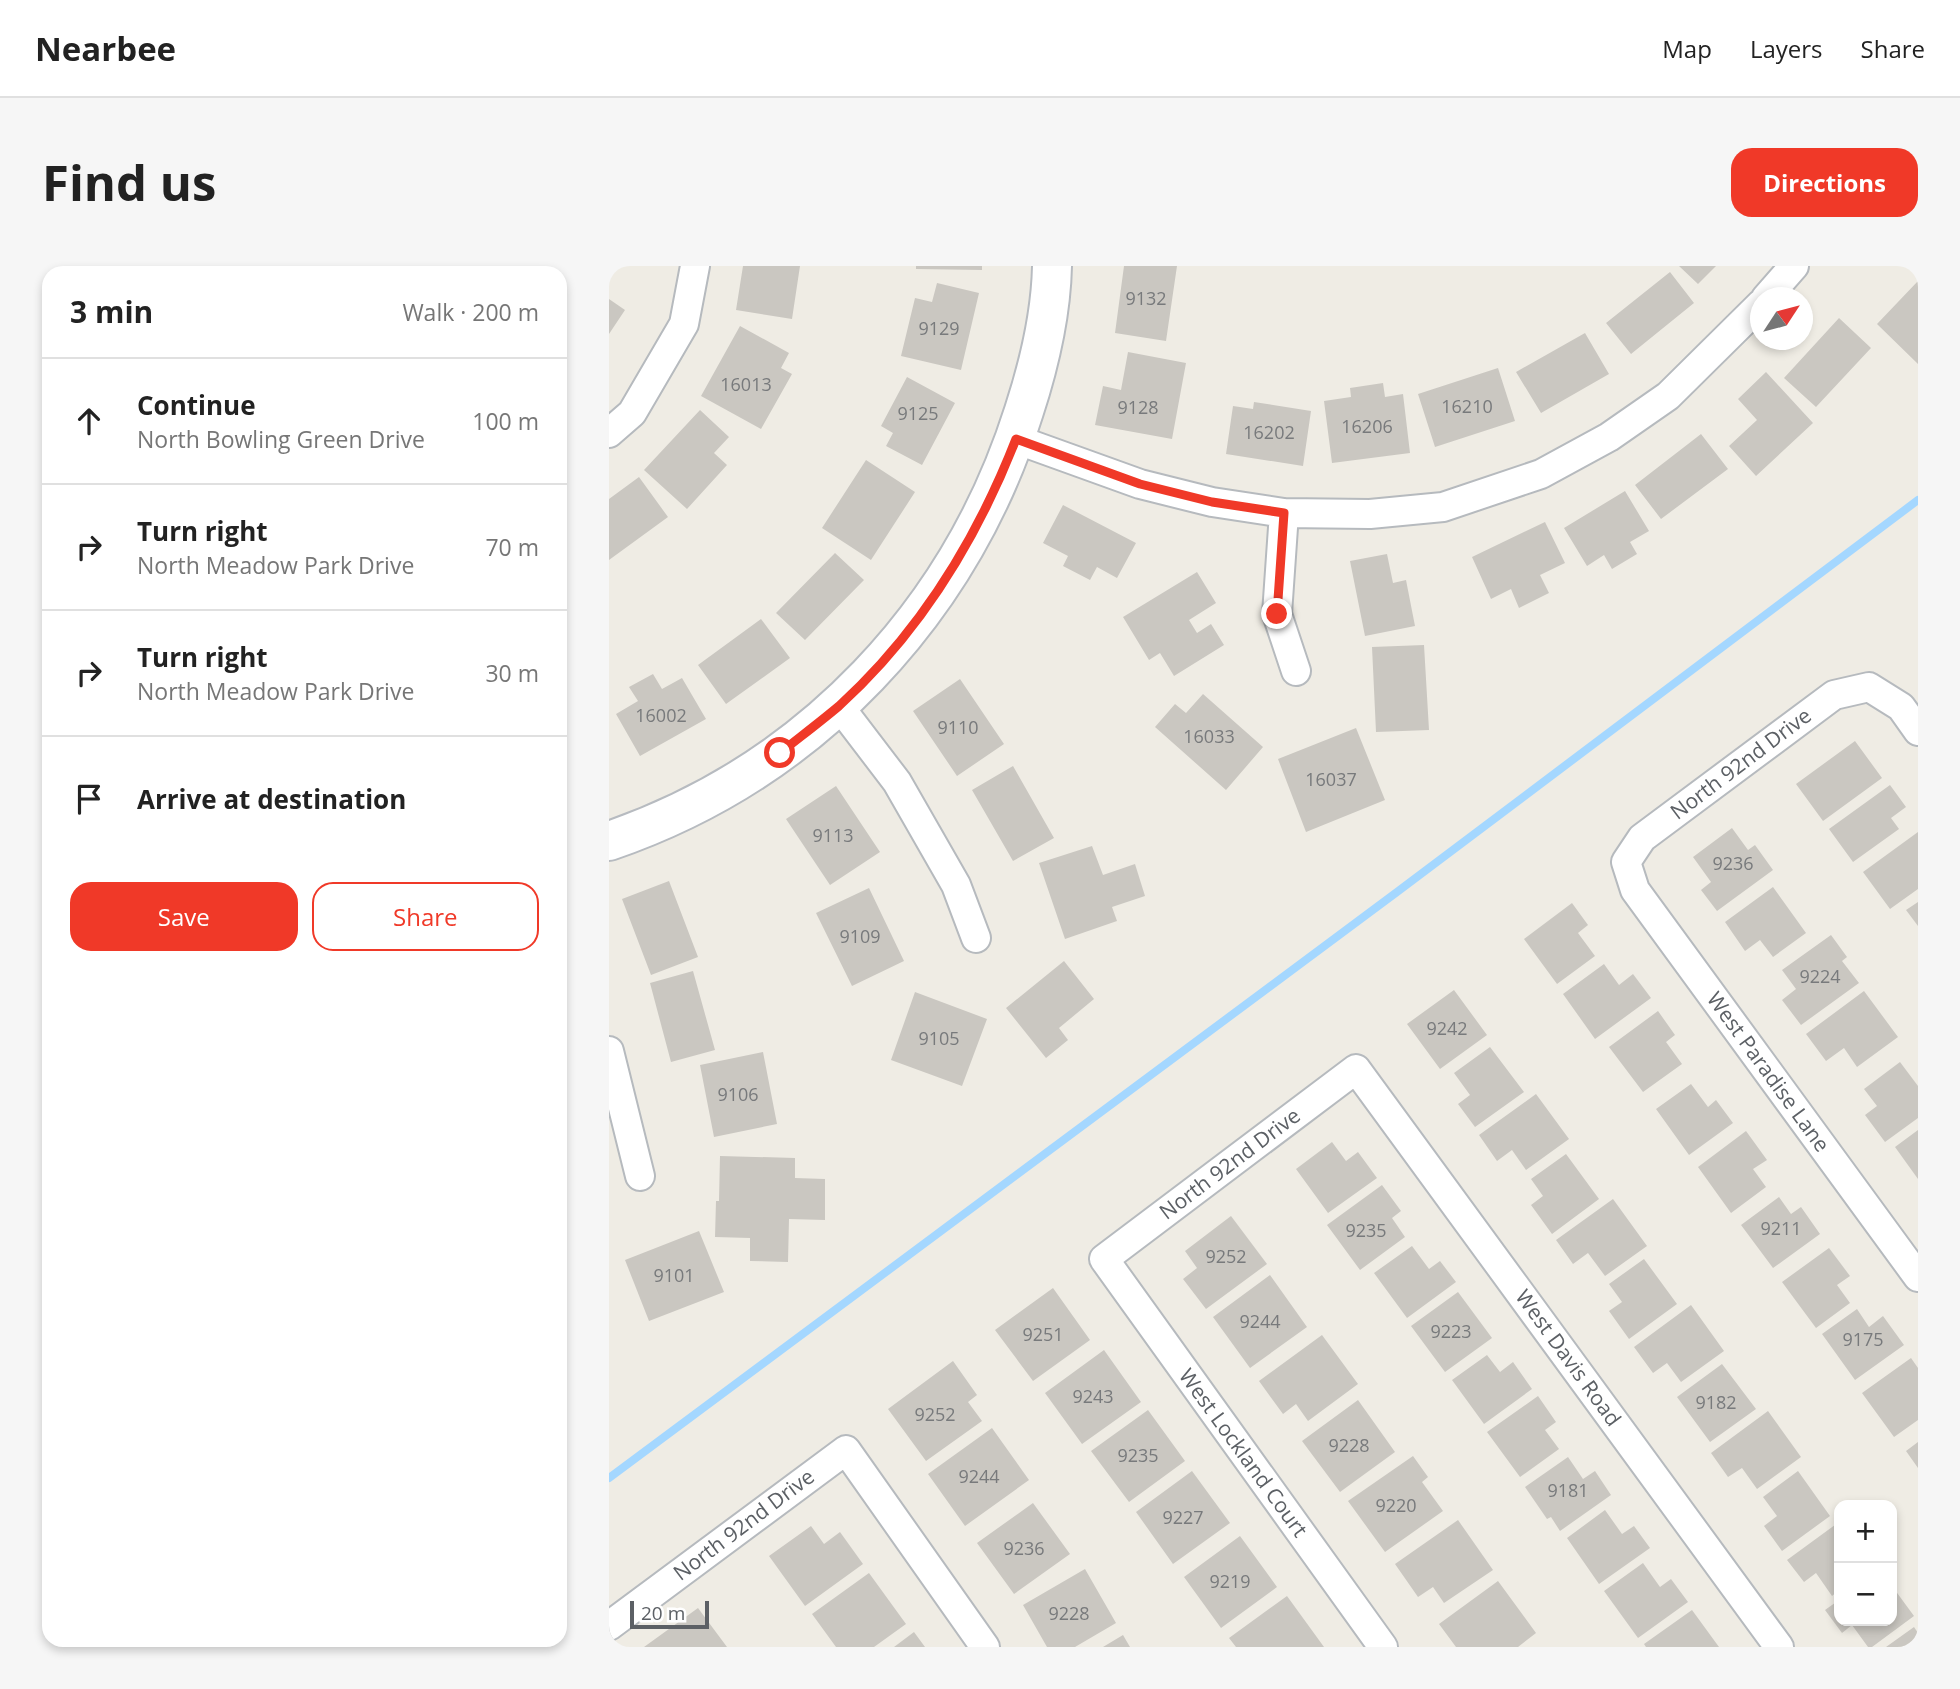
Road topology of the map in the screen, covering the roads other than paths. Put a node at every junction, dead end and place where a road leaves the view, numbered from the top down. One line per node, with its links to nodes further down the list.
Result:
1 (695, 266): 6 (street)
2 (1052, 266): 7 (street)
3 (1794, 266): 4 (street)
4 (1776, 287)
5 (1750, 315): 8 (street)
6 (609, 433)
7 (1016, 439): 8 (street); 10 (street)
8 (1284, 513): 9 (street)
9 (1296, 671)
10 (839, 706): 12 (street); 14 (street)
11 (1918, 731): 13 (street, North 92nd Drive)
12 (609, 841)
13 (1626, 862): 19 (street, West Paradise Lane)
14 (976, 938)
15 (609, 1051): 17 (street)
16 (1356, 1069): 18 (street, North 92nd Drive); 23 (street, West Davis Road)
17 (640, 1177)
18 (1104, 1259): 22 (street, West Lockland Court)
19 (1918, 1278)
20 (609, 1626): 21 (street, North 92nd Drive)
21 (985, 1647)
22 (1383, 1647)
23 (1779, 1647)

